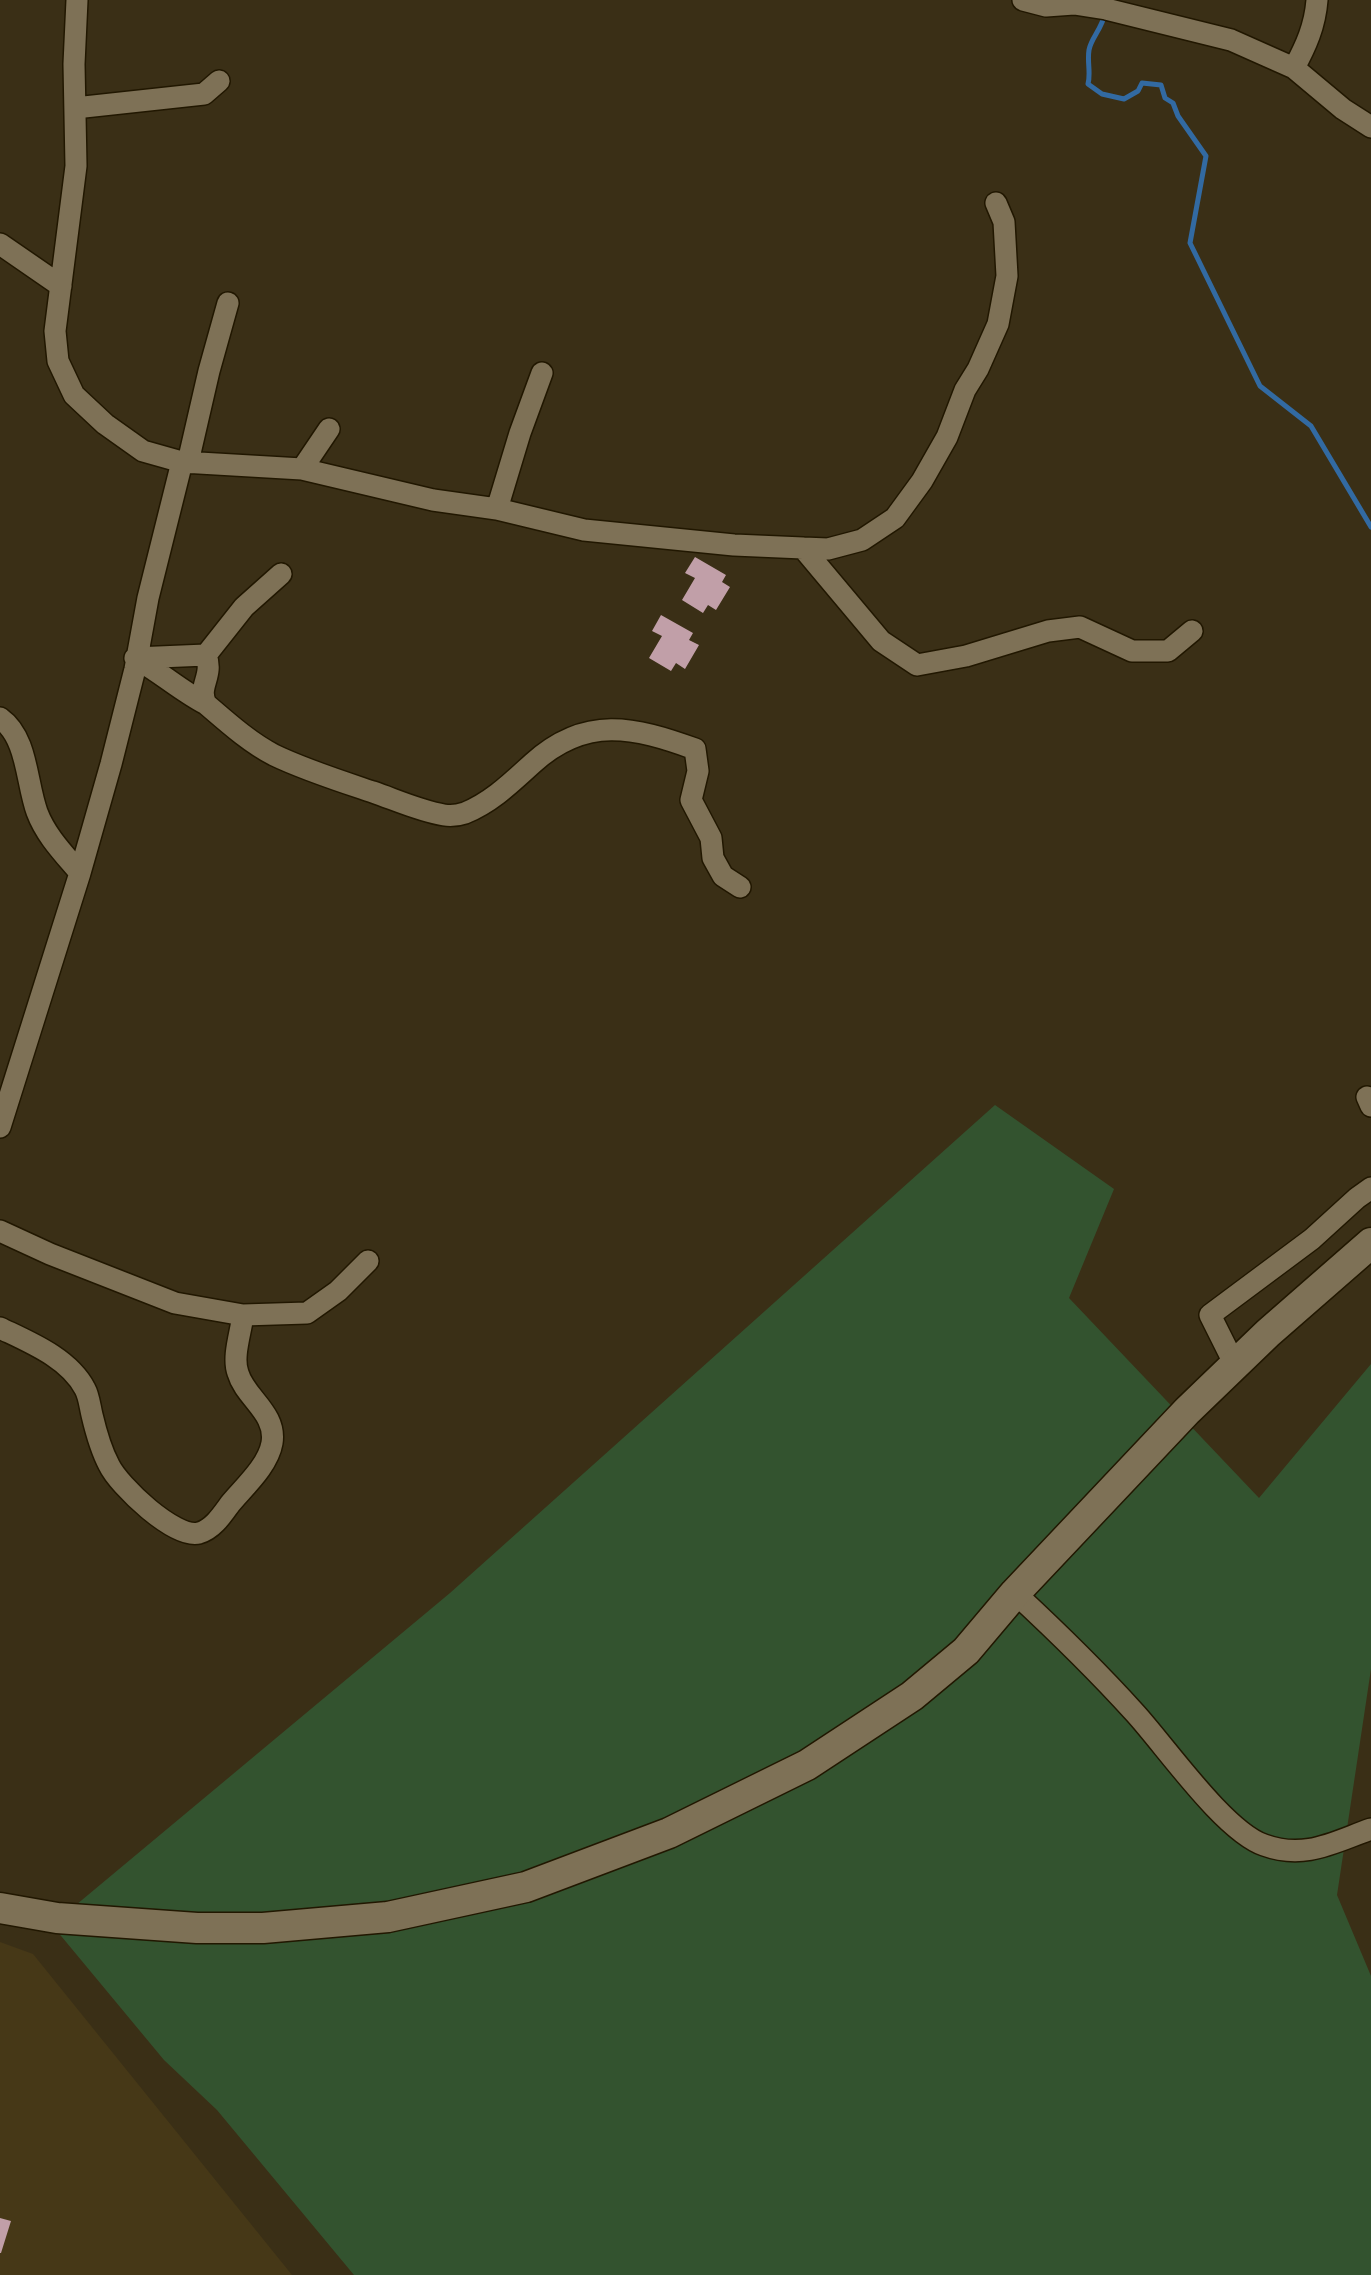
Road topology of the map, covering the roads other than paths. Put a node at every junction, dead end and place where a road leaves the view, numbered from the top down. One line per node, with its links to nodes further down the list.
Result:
1 (77, 0): 6 (street)
2 (1023, 0): 4 (street)
3 (1317, 0): 4 (street)
4 (1294, 68): 7 (street)
5 (219, 81): 6 (street)
6 (75, 108): 10 (street)
7 (1371, 127)
8 (996, 202): 17 (street)
9 (0, 244): 10 (street)
10 (61, 286): 14 (street)
11 (228, 303): 14 (street)
12 (542, 373): 16 (street)
13 (329, 429): 15 (street)
14 (185, 462): 15 (street); 21 (street)
15 (302, 469): 16 (street)
16 (497, 509): 17 (street)
17 (803, 548): 19 (street)
18 (281, 574): 20 (street)
19 (1192, 631)
20 (206, 655): 21 (street); 22 (street)
21 (135, 658): 22 (street); 24 (street)
22 (206, 704): 25 (street)
23 (0, 718): 24 (street)
24 (80, 873): 26 (street)
25 (740, 887)
26 (0, 1127)
27 (1371, 1188): 33 (street)
28 (0, 1231): 31 (street)
29 (1371, 1243): 33 (main road)
30 (368, 1261): 31 (street)
31 (243, 1315): 32 (street)
32 (0, 1328)
33 (1235, 1365): 34 (main road)
34 (1015, 1593): 35 (street); 36 (main road)
35 (1371, 1829)
36 (0, 1908)

